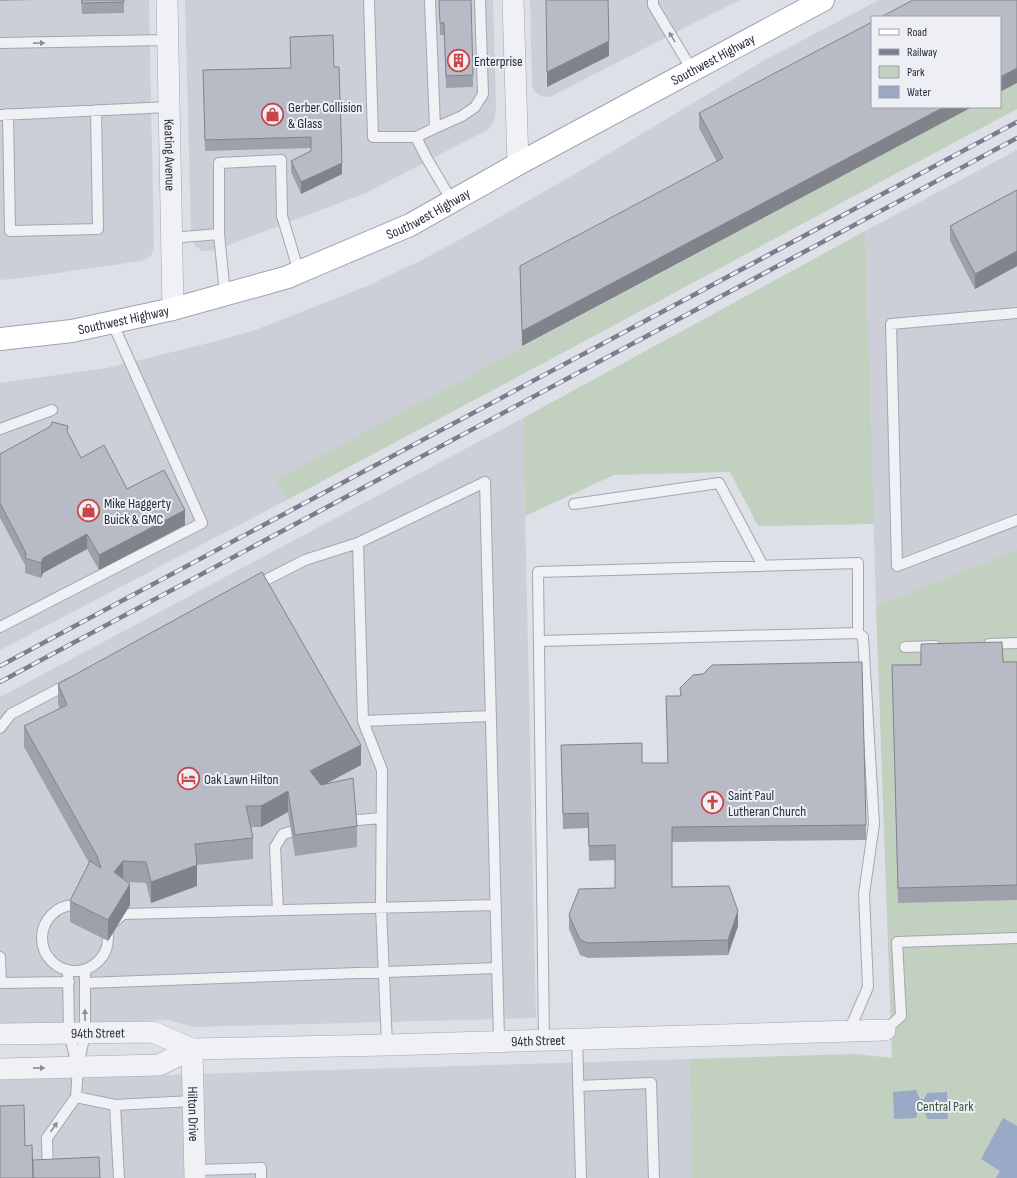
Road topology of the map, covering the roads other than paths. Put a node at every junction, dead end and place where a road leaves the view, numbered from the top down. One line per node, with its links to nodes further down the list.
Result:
1 (167, 0): 8 (street, Keating Avenue)
2 (369, 0): 15 (lane)
3 (430, 0): 14 (lane)
4 (480, 0): 14 (lane)
5 (513, 0): 16 (street)
6 (653, 0): 10 (lane, one-way to 6)
7 (823, 0): 10 (main road, Southwest Highway)
8 (168, 40): 9 (lane, one-way to 8); 11 (street, Keating Avenue)
9 (0, 43)
10 (692, 70): 16 (main road, Southwest Highway)
11 (169, 107): 12 (lane); 19 (street, Keating Avenue)
12 (96, 110): 13 (lane); 13 (lane)
13 (4, 114)
14 (435, 128): 15 (lane)
15 (416, 137): 17 (lane)
16 (518, 164): 17 (main road, Southwest Highway)
17 (452, 201): 20 (main road, Southwest Highway)
18 (219, 234): 19 (lane); 20 (lane); 21 (lane)
19 (171, 238): 22 (street, Keating Avenue)
20 (299, 272): 21 (main road, Southwest Highway)
21 (225, 294): 22 (main road, Southwest Highway)
22 (173, 309): 24 (main road, Southwest Highway)
23 (1017, 312): 29 (lane)
24 (112, 322): 25 (main road, Southwest Highway); 33 (lane)
25 (0, 339)
26 (52, 410): 27 (lane)
27 (0, 429)
28 (574, 504): 31 (lane)
29 (1017, 520)
30 (358, 543): 32 (lane); 41 (lane); 42 (lane)
31 (763, 566): 34 (lane); 35 (lane)
32 (249, 589)
33 (0, 627)
34 (858, 633): 35 (lane); 61 (lane)
35 (539, 641): 65 (lane)
36 (1017, 642): 37 (lane)
37 (980, 644)
38 (942, 645): 39 (lane)
39 (905, 647)
40 (81, 678): 43 (lane)
41 (491, 716): 42 (lane); 47 (lane)
42 (363, 721): 44 (lane)
43 (0, 728)
44 (382, 818): 45 (lane); 48 (lane)
45 (333, 822)
46 (312, 826): 49 (lane)
47 (496, 905): 48 (lane); 53 (lane)
48 (381, 908): 49 (lane); 56 (lane)
49 (278, 910): 50 (lane)
50 (107, 929): 54 (lane); 55 (lane)
51 (1017, 938): 60 (lane)
52 (0, 957): 58 (lane)
53 (497, 968): 56 (lane); 66 (lane)
54 (68, 970): 55 (lane); 57 (lane)
55 (84, 970): 59 (lane)
56 (384, 972): 59 (lane); 67 (lane)
57 (69, 982): 58 (lane); 62 (lane)
58 (0, 983)
59 (85, 983): 62 (lane, one-way to 59)
60 (885, 1030): 61 (street, 94th Street)
61 (849, 1032): 64 (street, 94th Street)
62 (77, 1033): 63 (street, 94th Street); 68 (street, 94th Street); 69 (lane); 69 (lane)
63 (0, 1034)
64 (577, 1040): 65 (street, 94th Street); 71 (lane)
65 (544, 1041): 66 (street, 94th Street)
66 (499, 1042): 67 (street, 94th Street)
67 (387, 1045): 68 (street, 94th Street)
68 (192, 1049): 69 (street, 94th Street); 73 (street, Hilton Drive)
69 (78, 1067): 70 (street, 94th Street, one-way to 69); 72 (lane)
70 (0, 1069)
71 (578, 1086): 79 (lane); 80 (lane)
72 (76, 1097): 74 (lane); 76 (lane, one-way to 72)
73 (193, 1101): 74 (lane); 75 (street, Hilton Drive)
74 (115, 1105): 77 (lane)
75 (195, 1174): 78 (lane)
76 (48, 1178)
77 (119, 1178)
78 (261, 1178)
79 (581, 1178)
80 (654, 1178)

